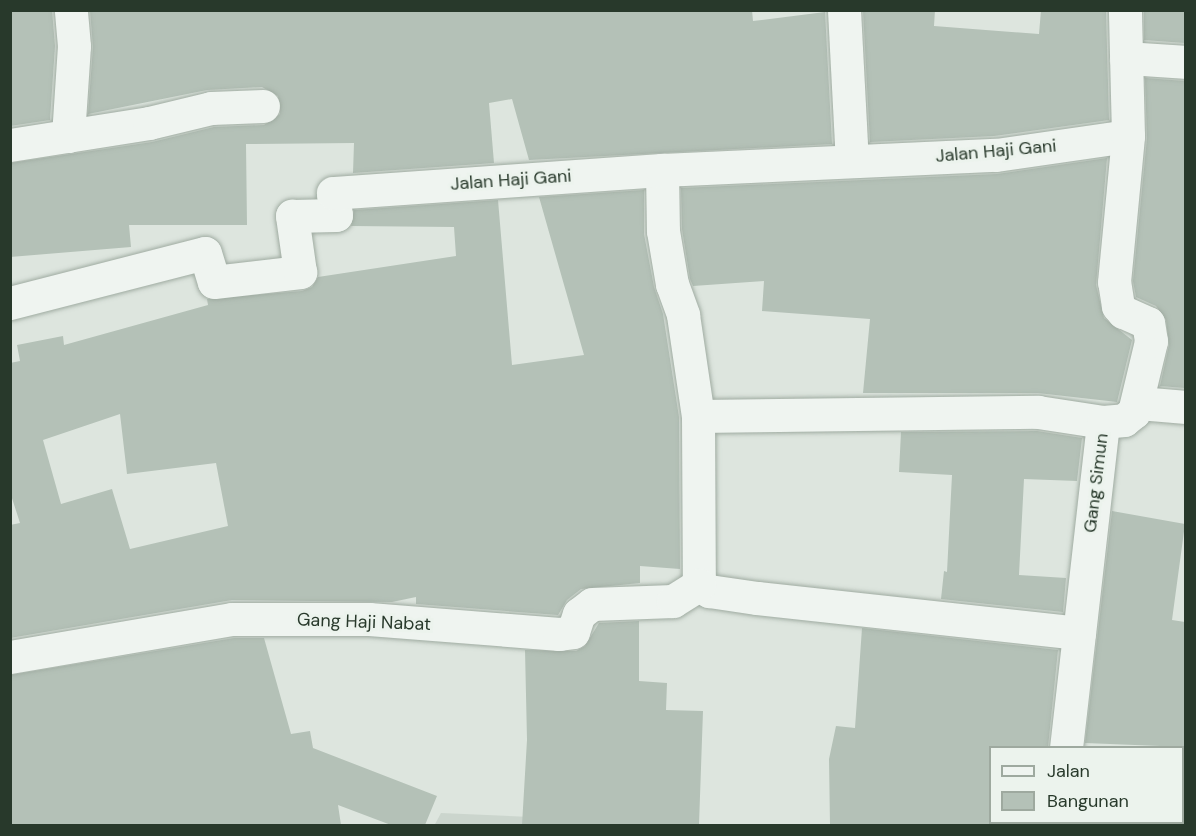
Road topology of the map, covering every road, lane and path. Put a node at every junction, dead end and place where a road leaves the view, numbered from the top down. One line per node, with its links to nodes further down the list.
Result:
1 (71, 10): 7 (street)
2 (844, 10): 10 (street)
3 (1125, 10): 4 (street)
4 (1126, 58): 5 (street); 8 (street)
5 (1185, 62)
6 (263, 106): 7 (street)
7 (68, 136): 9 (street)
8 (1128, 136): 10 (street, Jalan Haji Gani); 13 (street)
9 (10, 145)
10 (852, 161): 11 (street, Jalan Haji Gani)
11 (662, 170): 12 (street, Jalan Haji Gani); 15 (street)
12 (10, 303)
13 (1139, 403): 14 (street); 16 (street, Gang Simun)
14 (1185, 407)
15 (698, 416): 16 (street); 17 (street)
16 (1103, 422): 18 (street, Gang Simun)
17 (699, 585): 18 (street); 19 (street, Gang Haji Nabat)
18 (1079, 633): 20 (street, Gang Simun)
19 (10, 657)
20 (1066, 746)

